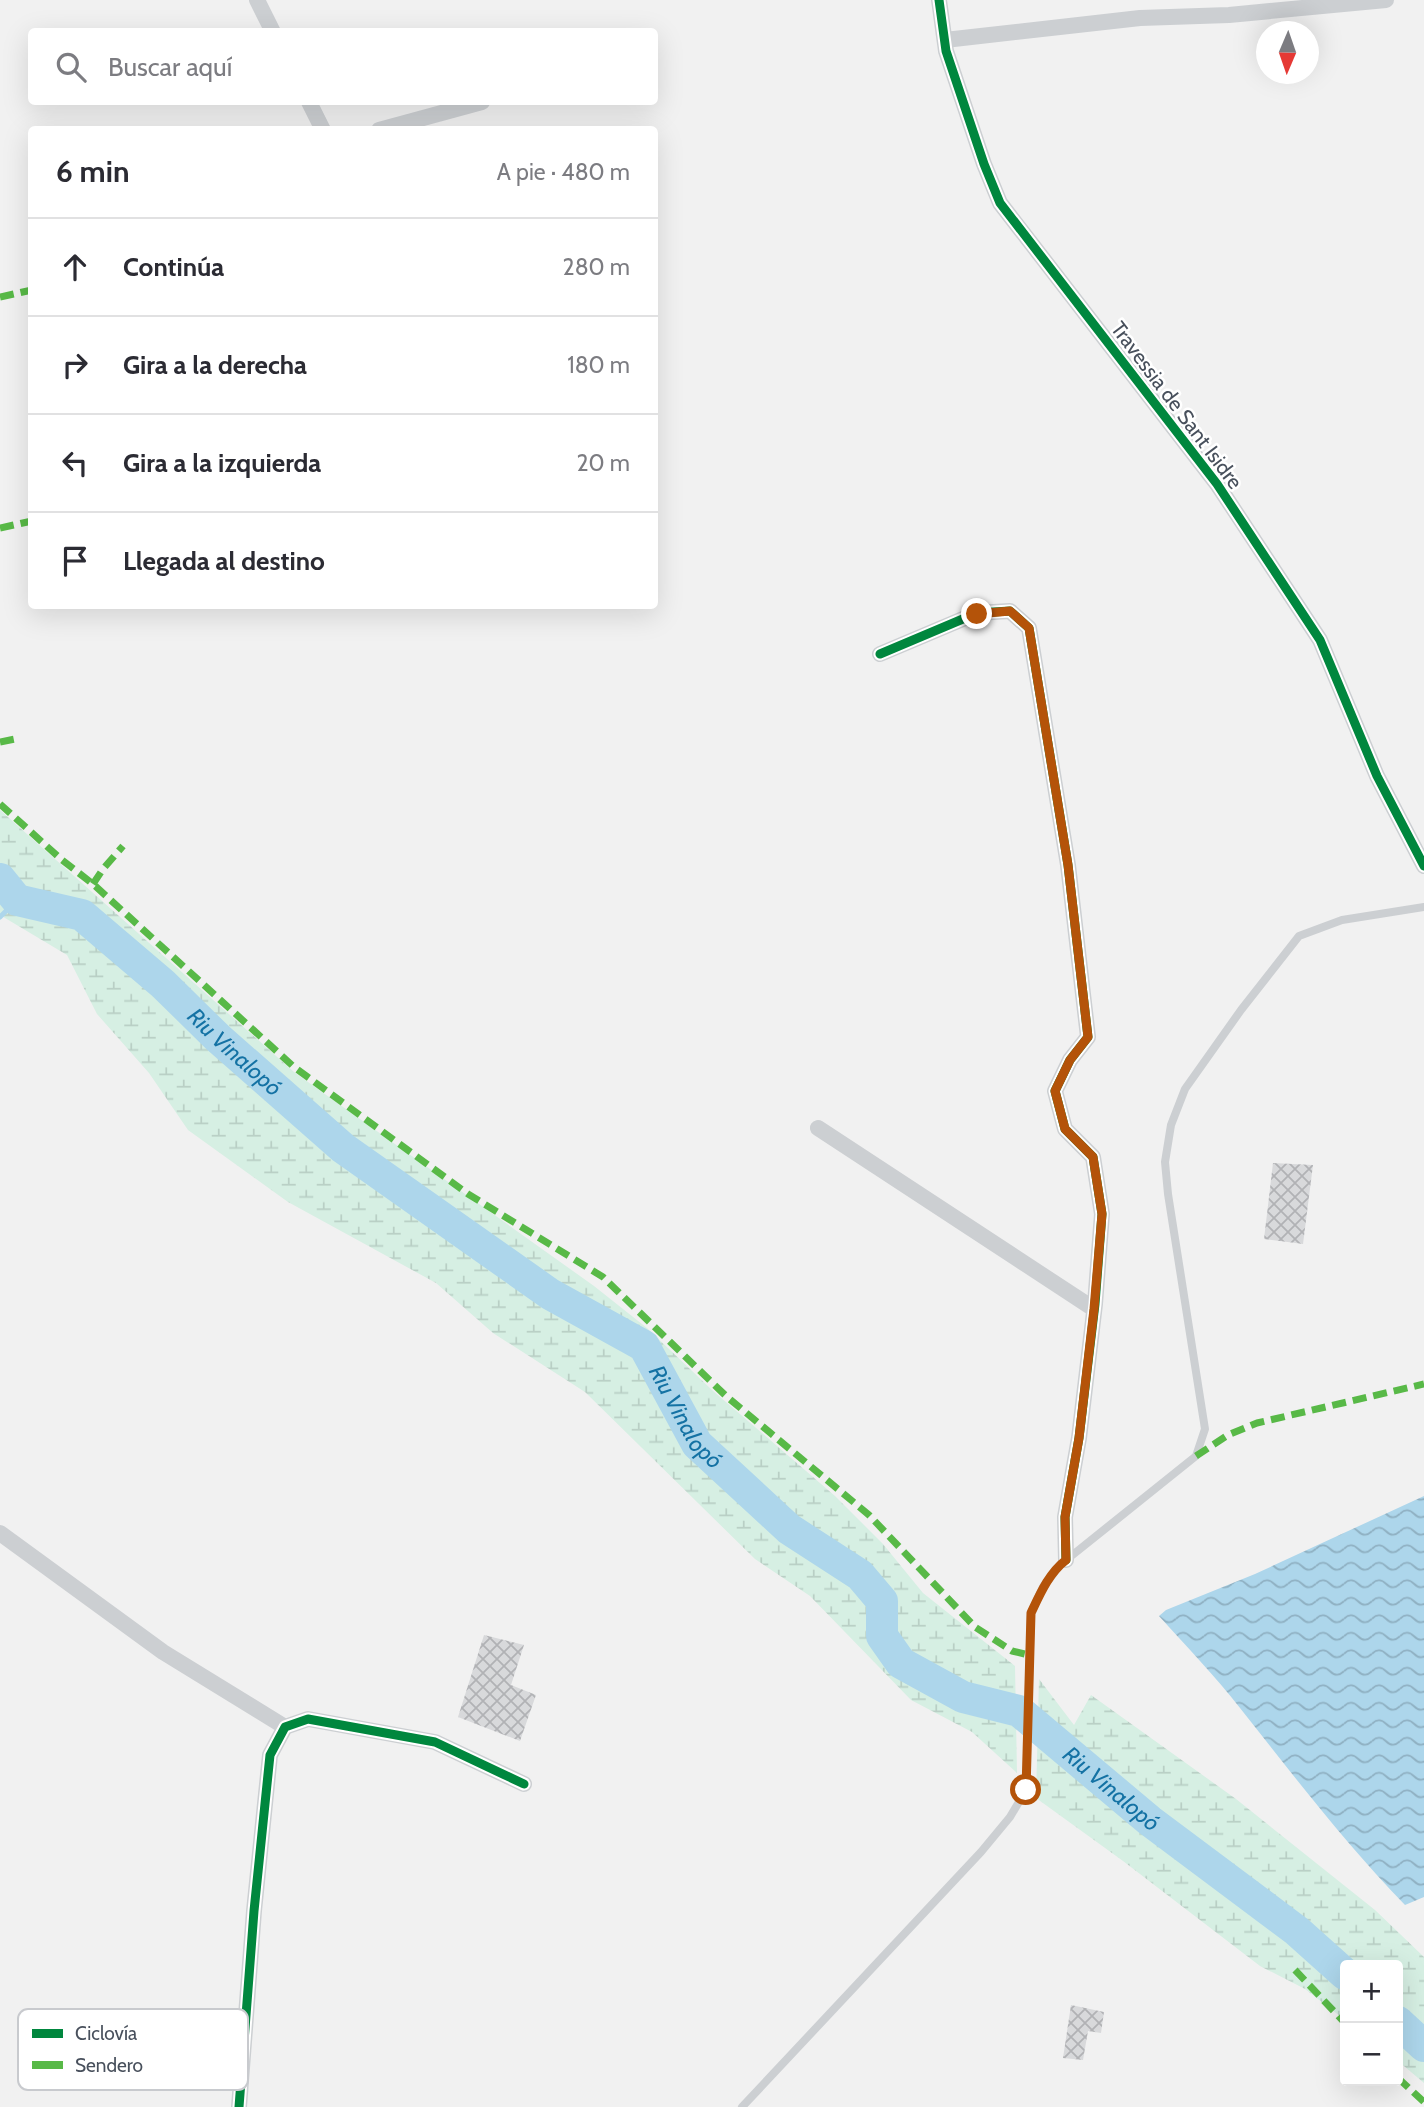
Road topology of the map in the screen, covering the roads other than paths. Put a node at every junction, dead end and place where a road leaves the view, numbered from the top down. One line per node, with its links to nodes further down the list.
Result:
1 (257, 0): 4 (street)
2 (939, 0): 5 (street, Travessia de Sant Isidre)
3 (1386, 0): 5 (street)
4 (271, 28)
5 (945, 40): 11 (street, Travessia de Sant Isidre)
6 (310, 105): 8 (street)
7 (471, 105): 9 (street)
8 (321, 126)
9 (394, 126)
10 (880, 654): 14 (street)
11 (1424, 866)
12 (1424, 907): 16 (lane)
13 (818, 1128): 14 (street)
14 (1094, 1309): 16 (street)
15 (0, 1533): 17 (street)
16 (1066, 1560): 20 (lane)
17 (285, 1727): 18 (street); 19 (street)
18 (524, 1784)
19 (246, 2009)
20 (743, 2107)

